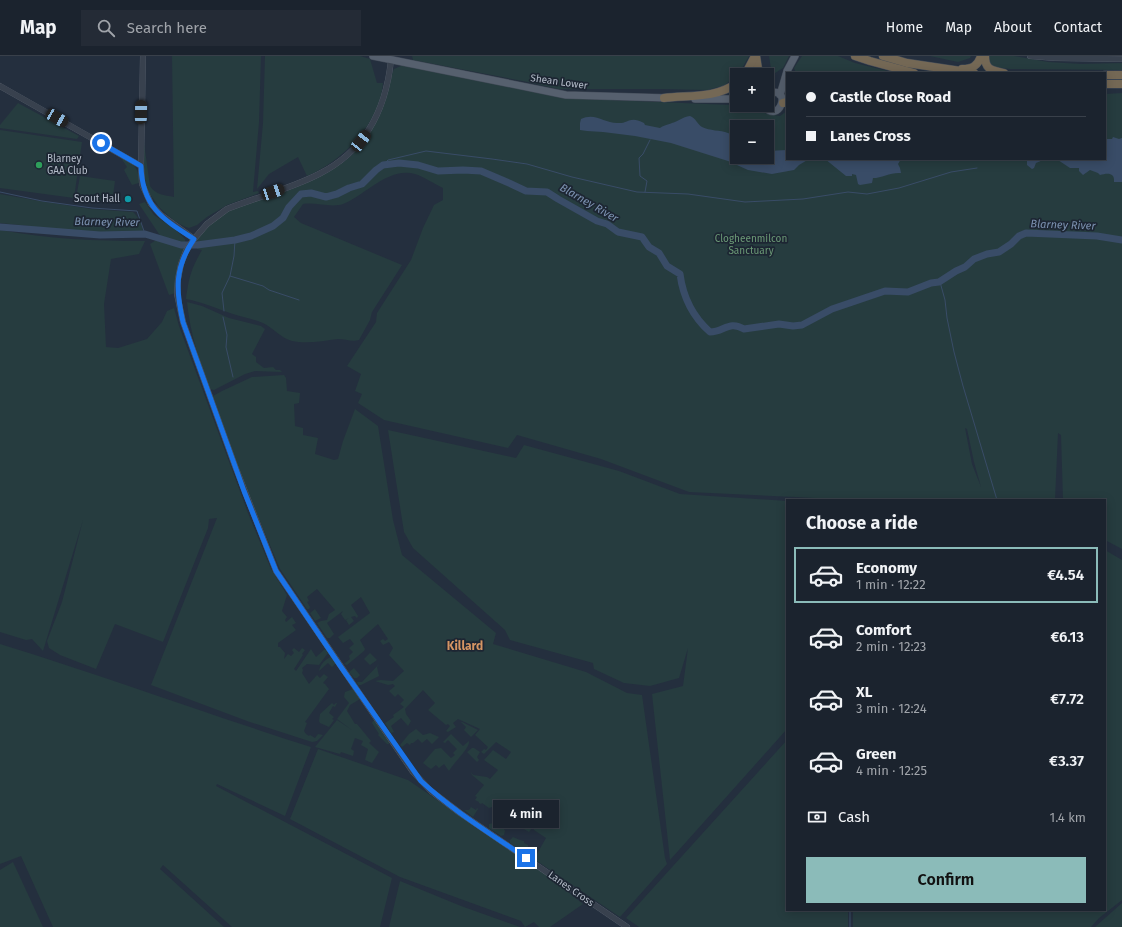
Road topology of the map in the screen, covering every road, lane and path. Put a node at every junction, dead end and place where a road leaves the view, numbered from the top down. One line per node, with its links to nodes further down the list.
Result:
1 (143, 56): 33 (street)
2 (373, 56): 11 (main road, Shean Lower)
3 (756, 56): 12 (highway); 13 (highway)
4 (794, 56): 15 (main road)
5 (855, 56): 16 (highway)
6 (883, 56): 14 (highway)
7 (981, 56): 14 (highway)
8 (985, 56): 18 (highway)
9 (1030, 56): 10 (street)
10 (1122, 59)
11 (391, 60): 29 (main road, Shean Lower); 34 (street)
12 (749, 68)
13 (758, 68)
14 (941, 69): 17 (highway)
15 (787, 72)
16 (910, 72)
17 (966, 72)
18 (1001, 72)
19 (786, 74): 27 (main road)
20 (1106, 75): 21 (highway)
21 (1122, 75)
22 (786, 79): 31 (main road)
23 (1106, 84): 24 (highway)
24 (1122, 84)
25 (0, 86): 33 (street)
26 (730, 87): 29 (highway)
27 (774, 89)
28 (774, 92): 31 (main road)
29 (664, 98): 30 (main road, Shean Lower)
30 (730, 100)
31 (783, 100): 32 (main road)
32 (774, 111)
33 (141, 166): 35 (street)
34 (199, 233): 35 (street); 36 (street)
35 (186, 234): 36 (street)
36 (192, 241): 37 (street, Lanes Cross)
37 (627, 927)

